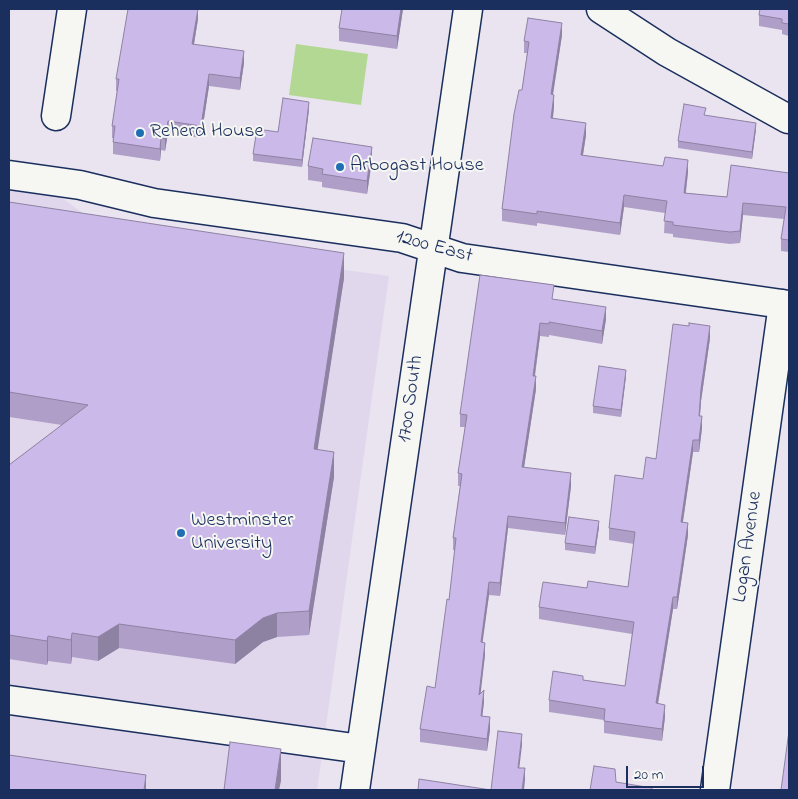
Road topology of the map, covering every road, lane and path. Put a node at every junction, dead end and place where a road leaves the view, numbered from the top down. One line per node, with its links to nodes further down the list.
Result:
1 (72, 9): 4 (street)
2 (468, 9): 7 (street, 1700 South)
3 (601, 9): 5 (street)
4 (56, 116)
5 (788, 119)
6 (9, 175): 7 (street, 1200 East)
7 (433, 249): 8 (street, 1200 East); 10 (street, 1700 South)
8 (786, 304): 12 (street, Logan Avenue)
9 (9, 700): 10 (street)
10 (361, 749): 11 (street, 1700 South)
11 (355, 790)
12 (715, 790)

